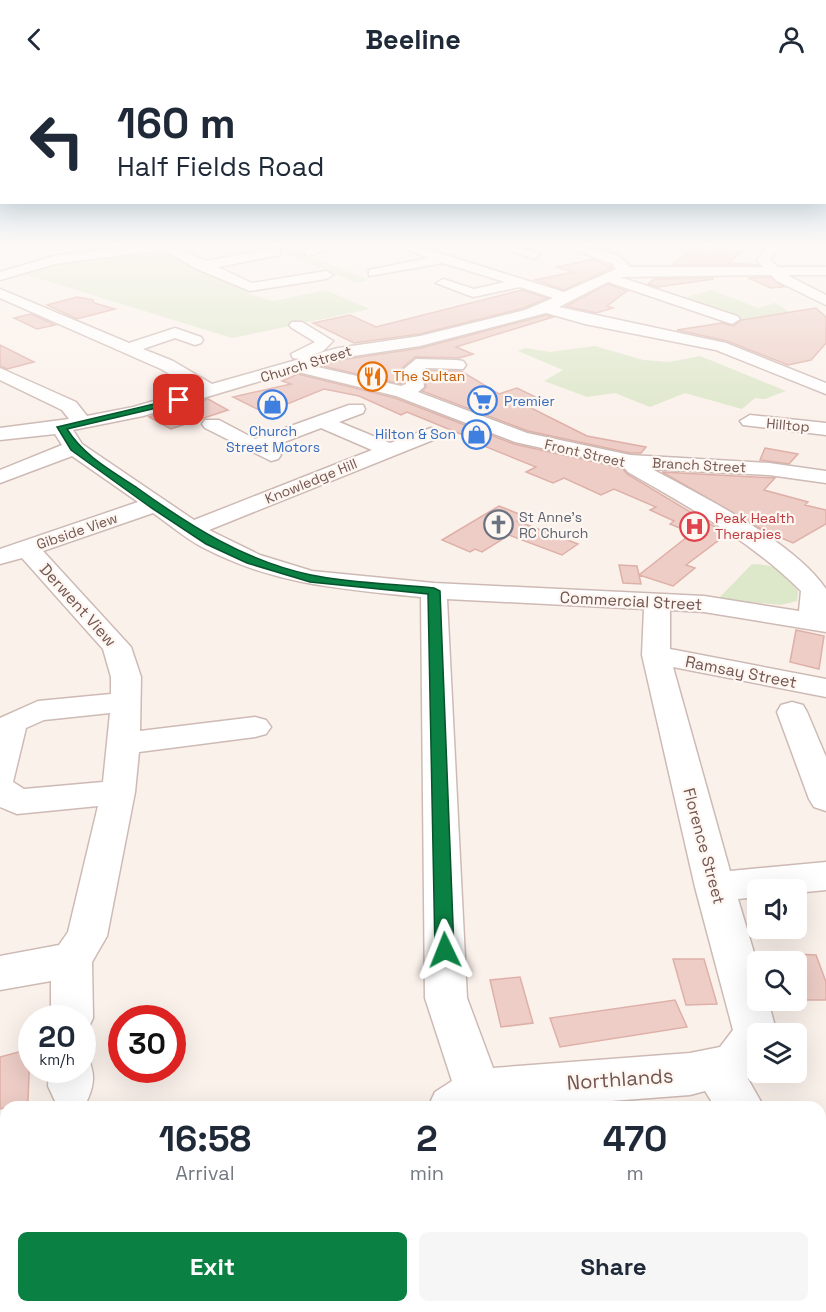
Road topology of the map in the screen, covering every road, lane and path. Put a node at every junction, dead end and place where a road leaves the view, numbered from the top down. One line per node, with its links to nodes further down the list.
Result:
1 (15, 305): 11 (street)
2 (553, 305): 4 (street, Church Street)
3 (688, 305): 5 (street)
4 (548, 307): 10 (street, Church Street); 17 (street)
5 (698, 308): 6 (street); 7 (street)
6 (670, 313)
7 (732, 319)
8 (297, 325): 16 (street)
9 (195, 340): 11 (street)
10 (405, 344): 12 (street); 14 (street, Church Street)
11 (128, 348): 16 (street)
12 (422, 363): 13 (street); 19 (street)
13 (457, 365)
14 (297, 367): 18 (street, Church Street); 19 (street, Front Street)
15 (0, 373): 23 (street)
16 (189, 378): 18 (street)
17 (826, 389)
18 (211, 391): 23 (street, Church Street)
19 (402, 392): 32 (street, Front Street)
20 (375, 417): 22 (street)
21 (750, 421): 26 (street, Hilltop)
22 (320, 422): 24 (street); 31 (street)
23 (82, 423): 25 (street, Church Street)
24 (212, 424)
25 (61, 427): 27 (street, Church Street); 30 (street)
26 (826, 429)
27 (0, 434)
28 (431, 434): 31 (street, Knowledge Hill)
29 (659, 443): 33 (street)
30 (74, 448): 34 (street); 36 (street, Commercial Street)
31 (388, 450): 37 (street, Knowledge Hill)
32 (630, 461): 33 (street, Branch Street); 40 (street, Front Street)
33 (769, 469): 35 (street)
34 (0, 477)
35 (826, 477)
36 (153, 505): 37 (street, Commercial Street); 38 (street, Gibside View)
37 (191, 529): 41 (street, Commercial Street)
38 (13, 553): 46 (street, Derwent View)
39 (826, 566): 40 (street)
40 (792, 567): 43 (street, Front Street)
41 (434, 591): 42 (street, Commercial Street); 60 (street)
42 (657, 601): 43 (street, Commercial Street); 44 (street, Florence Street)
43 (819, 622)
44 (656, 655): 45 (street, Ramsay Street); 55 (street, Florence Street)
45 (826, 688)
46 (124, 702): 49 (street, Derwent View); 50 (street)
47 (792, 712): 53 (street)
48 (255, 727): 49 (street)
49 (124, 743): 52 (street, Derwent View)
50 (0, 776)
51 (0, 789): 52 (street)
52 (118, 792): 56 (street, Derwent View)
53 (826, 799)
54 (826, 876): 55 (street)
55 (714, 887): 59 (street, Florence Street)
56 (72, 960): 57 (street); 58 (street)
57 (0, 973)
58 (72, 1005)
59 (715, 1068): 60 (street, Northlands); 61 (street)
60 (465, 1098)
61 (737, 1101)

